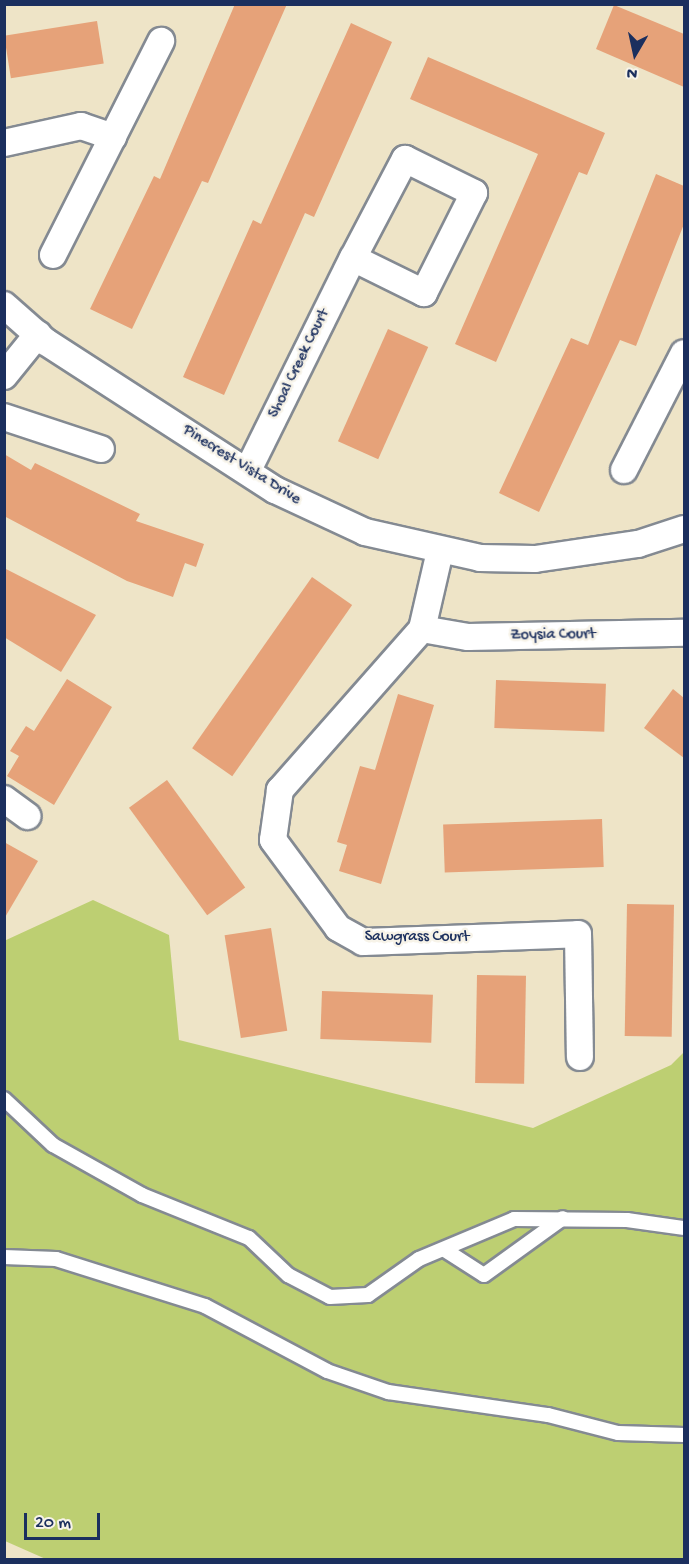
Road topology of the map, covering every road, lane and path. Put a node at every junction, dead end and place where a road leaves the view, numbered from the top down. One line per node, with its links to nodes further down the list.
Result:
1 (161, 41): 2 (street)
2 (113, 137): 3 (street); 4 (street)
3 (4, 143)
4 (52, 255)
5 (353, 258): 5 (street, Shoal Creek Court); 12 (street, Shoal Creek Court)
6 (8, 315): 7 (street, Pinecrest Vista Drive)
7 (38, 334): 9 (street); 12 (street, Pinecrest Vista Drive)
8 (684, 353): 13 (street)
9 (4, 376)
10 (4, 417): 11 (street)
11 (101, 449)
12 (248, 470): 15 (street, Pinecrest Vista Drive)
13 (624, 470)
14 (684, 529): 15 (street, Pinecrest Vista Drive)
15 (440, 551): 16 (street, Sawgrass Court)
16 (422, 629): 17 (street, Zoysia Court); 20 (street, Sawgrass Court)
17 (684, 633)
18 (4, 799): 19 (street)
19 (27, 816)
20 (580, 1057)
21 (4, 1099): 24 (lane)
22 (563, 1218): 23 (lane); 24 (lane); 24 (lane)
23 (684, 1228)
24 (445, 1250)
25 (4, 1257): 26 (lane)
26 (684, 1435)

